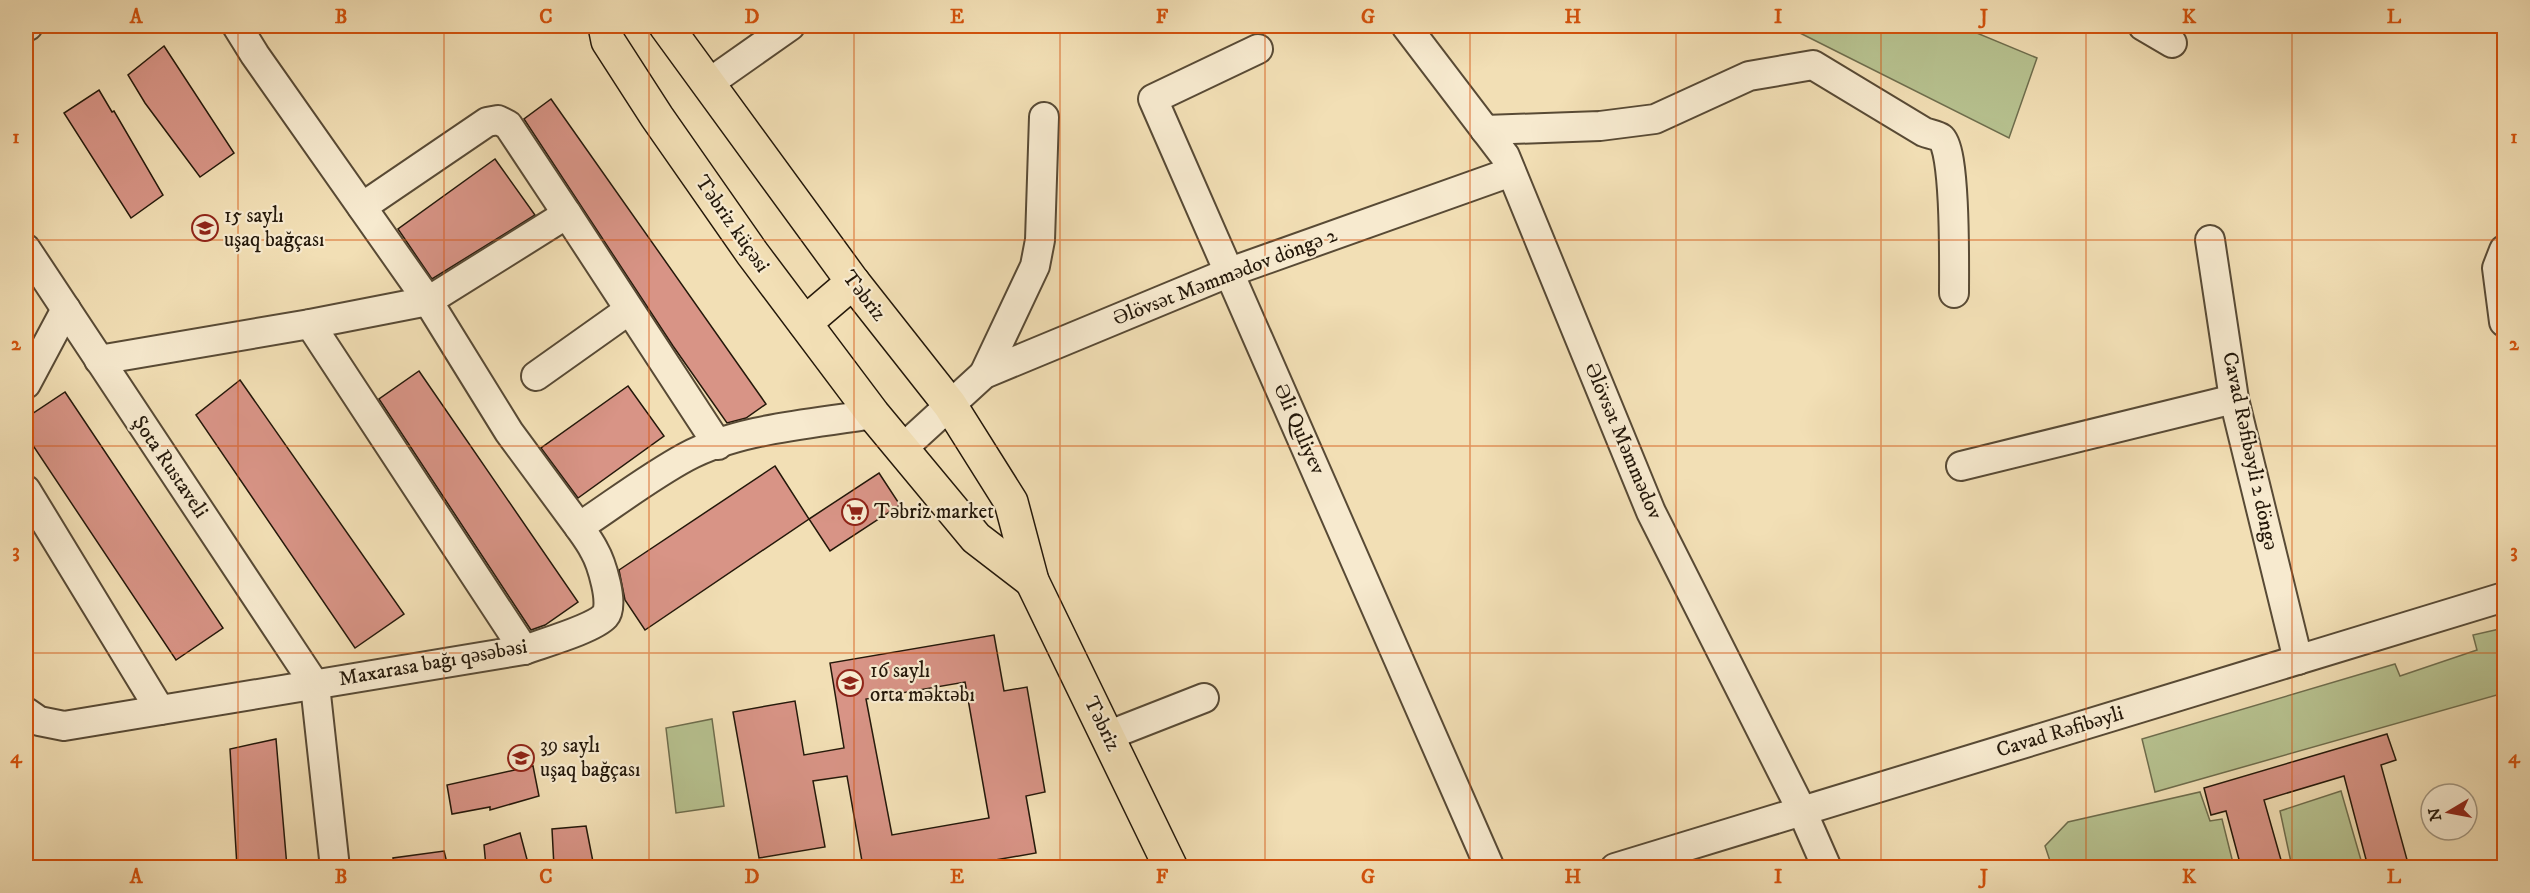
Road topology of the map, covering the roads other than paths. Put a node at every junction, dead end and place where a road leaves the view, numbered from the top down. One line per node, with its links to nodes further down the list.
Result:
1 (237, 26): 13 (street)
2 (605, 26): 25 (main road, Təbriz küçəsi)
3 (666, 26): 9 (main road, Təbriz)
4 (790, 26): 9 (street)
5 (1406, 26): 11 (street, Əlövsət Məmmədov)
6 (2143, 26): 7 (street)
7 (2172, 43)
8 (1258, 49): 18 (street, Əli Quliyev)
9 (709, 83): 19 (main road, Təbriz)
10 (1044, 117): 28 (street)
11 (1485, 130): 12 (street, Əlövsət Məmmədov); 20 (street)
12 (1511, 171): 18 (street, Əlövsət Məmmədov döngə 2); 48 (street, Əlövsət Məmmədov)
13 (362, 207): 14 (street); 21 (street)
14 (567, 214): 21 (street); 23 (street)
15 (2210, 240): 31 (street, Cavad Rəfibəyli 2 döngə)
16 (26, 249): 22 (street, Şota Rustaveli)
17 (2501, 259): 24 (street)
18 (1230, 272): 28 (street, Əlövsət Məmmədov döngə 2); 51 (street, Əli Quliyev)
19 (853, 282): 25 (main road); 32 (main road, Təbriz)
20 (1954, 293)
21 (428, 301): 26 (street); 38 (street)
22 (66, 309): 27 (street, Şota Rustaveli); 30 (street)
23 (629, 310): 29 (street); 34 (street)
24 (2505, 322)
25 (805, 323): 33 (main road, Təbriz küçəsi)
26 (310, 324): 27 (street); 41 (street)
27 (99, 360): 43 (street, Şota Rustaveli)
28 (984, 374): 32 (street, Əlövsət Məmmədov döngə 2)
29 (536, 376)
30 (26, 384)
31 (2234, 399): 36 (street); 42 (street, Cavad Rəfibəyli 2 döngə)
32 (950, 405): 35 (street, Əlövsət Məmmədov döngə 2); 39 (main road, Təbriz)
33 (873, 414): 34 (street); 35 (main road, Təbriz)
34 (718, 445): 38 (street)
35 (902, 449): 39 (main road, Təbriz)
36 (1961, 466)
37 (26, 490): 45 (street)
38 (579, 527): 41 (street, Maxarasa bağı qəsəbəsi)
39 (1032, 581): 47 (main road, Təbriz)
40 (2505, 597): 42 (street, Cavad Rəfibəyli)
41 (524, 650): 43 (street, Maxarasa bağı qəsəbəsi)
42 (2298, 660): 48 (street, Cavad Rəfibəyli)
43 (315, 684): 45 (street, Maxarasa bağı qəsəbəsi); 49 (street)
44 (1204, 698): 47 (street)
45 (160, 710): 46 (street, Maxarasa bağı qəsəbəsi)
46 (26, 712)
47 (1107, 736): 50 (main road, Təbriz)
48 (1802, 811): 52 (street, Cavad Rəfibəyli); 53 (street, Əlövsət Məmmədov)
49 (335, 867)
50 (1171, 867)
51 (1490, 867)
52 (1615, 867)
53 (1827, 867)

